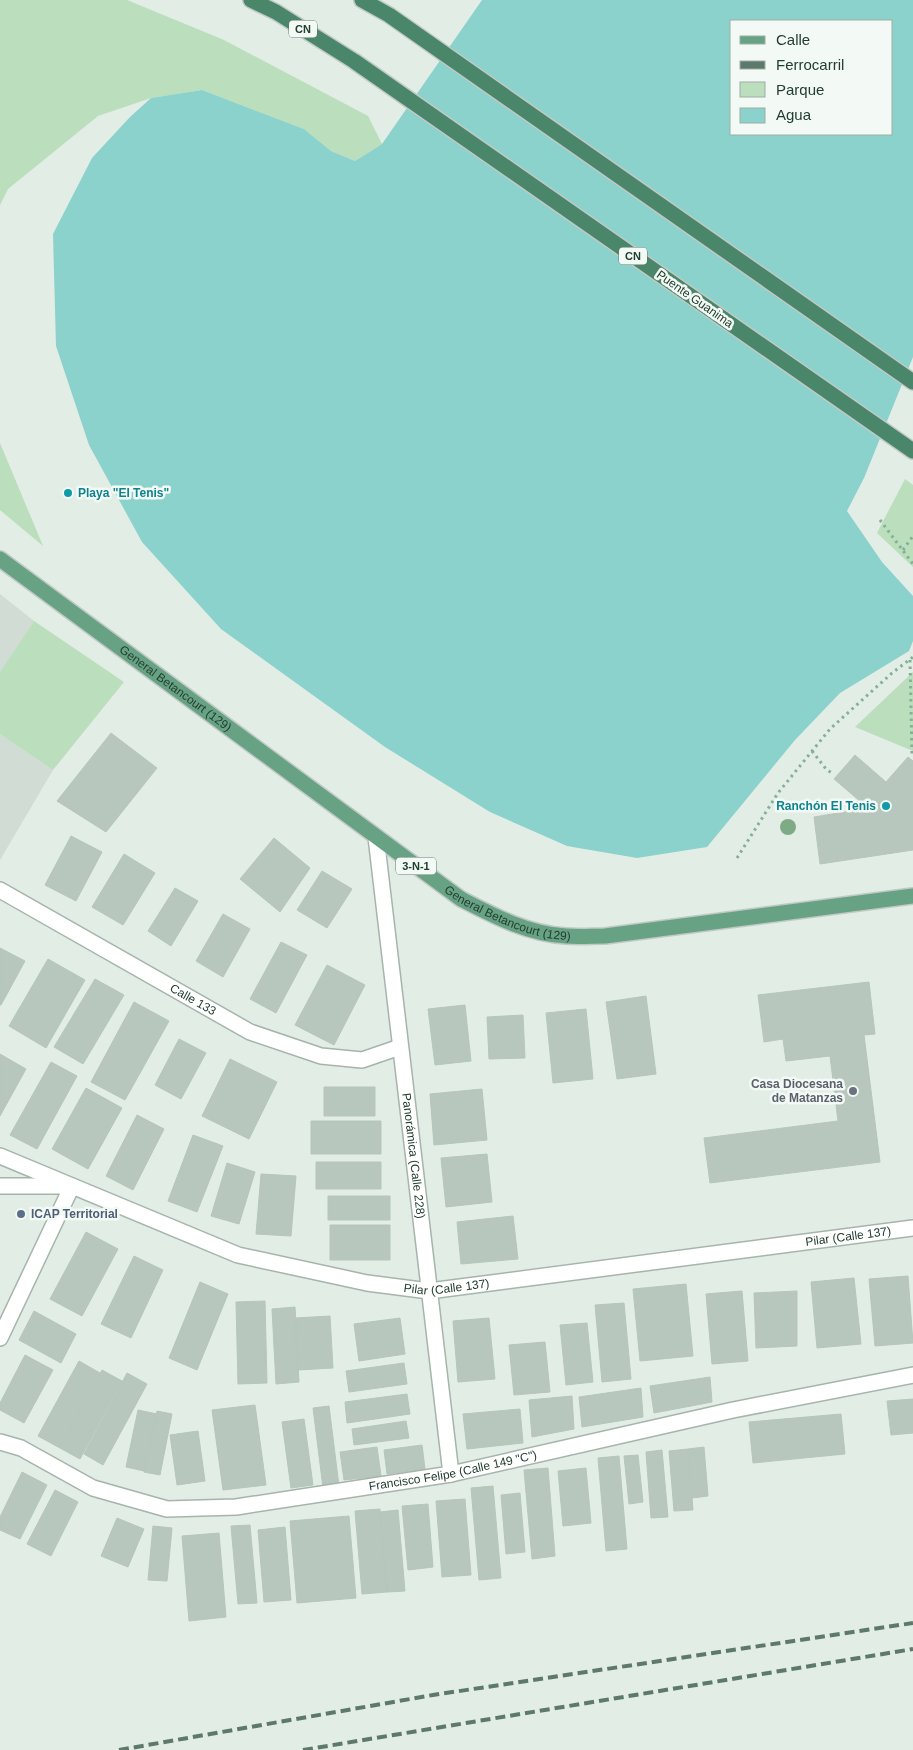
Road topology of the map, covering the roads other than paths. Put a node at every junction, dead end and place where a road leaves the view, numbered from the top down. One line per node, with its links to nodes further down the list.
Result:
1 (251, 0): 4 (highway, Puente Guanima / CN)
2 (362, 0): 3 (highway)
3 (913, 382)
4 (913, 451)
5 (0, 559): 6 (main road, General Betancourt (129) / 3-N-1)
6 (376, 837): 8 (main road, General Betancourt (129) / 3-N-1); 9 (street, Panorámica (Calle 228))
7 (0, 890): 9 (street, Calle 133)
8 (913, 896)
9 (400, 1047): 14 (street, Panorámica (Calle 228))
10 (0, 1156): 12 (street, Pilar (Calle 137))
11 (0, 1186): 12 (street)
12 (72, 1186): 14 (street, Pilar (Calle 137)); 15 (street)
13 (913, 1228): 14 (street, Pilar (Calle 137))
14 (429, 1291): 18 (street, Panorámica (Calle 228))
15 (0, 1338)
16 (913, 1375): 18 (street, Francisco Felipe (Calle 149 "C"))
17 (0, 1442): 18 (street, Francisco Felipe (Calle 149 "C"))
18 (451, 1474)

